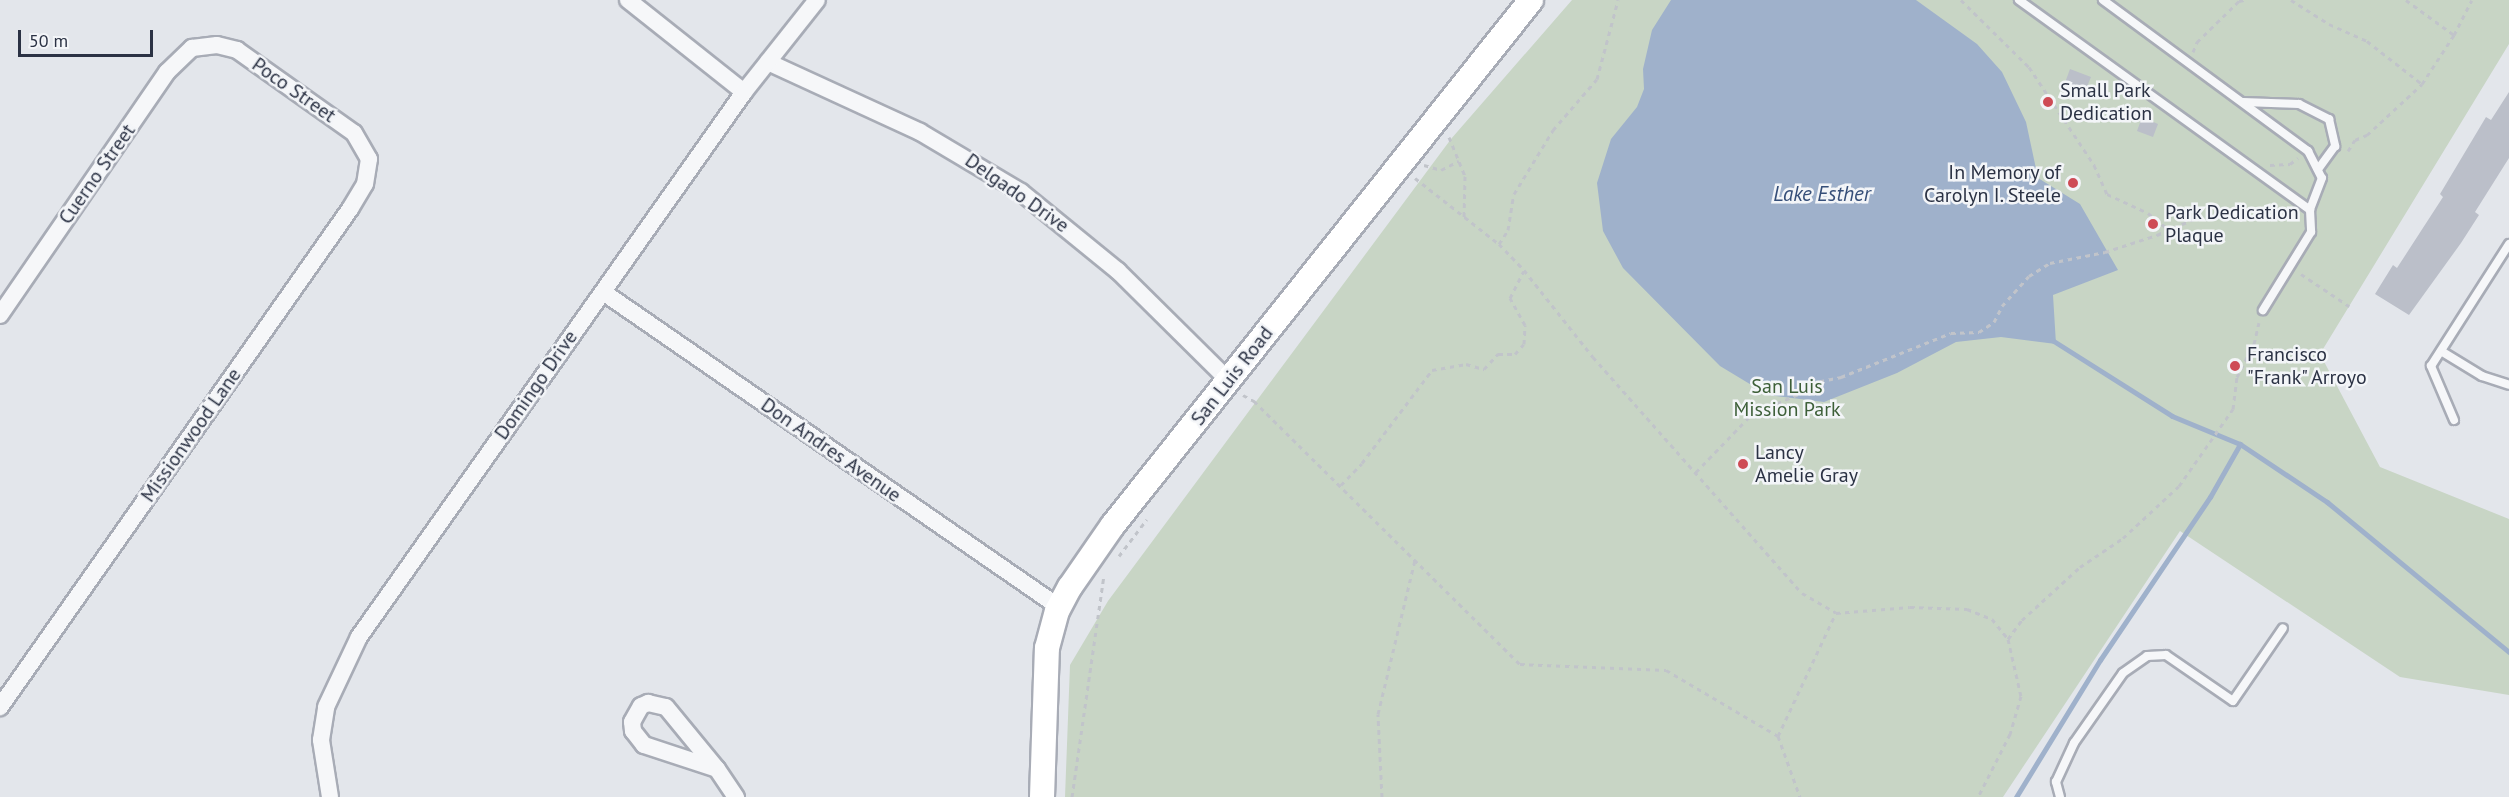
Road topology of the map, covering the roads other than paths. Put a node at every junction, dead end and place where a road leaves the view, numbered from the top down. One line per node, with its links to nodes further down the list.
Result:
1 (628, 0): 8 (street)
2 (817, 0): 7 (street, Domingo Drive)
3 (1531, 0): 19 (street, San Luis Road)
4 (2019, 0): 12 (lane)
5 (2103, 0): 9 (lane)
6 (204, 45): 10 (street, Poco Street); 16 (street, Cuerno Street)
7 (768, 62): 8 (street, Domingo Drive); 19 (street, Delgado Drive)
8 (744, 92): 14 (street, Domingo Drive)
9 (2242, 102): 11 (lane); 11 (lane)
10 (369, 159): 23 (street, Missionwood Lane)
11 (2318, 169): 12 (lane)
12 (2310, 210): 15 (lane)
13 (2509, 244): 17 (lane)
14 (603, 292): 21 (street, Don Andres Avenue); 25 (street, Domingo Drive)
15 (2263, 310)
16 (0, 315)
17 (2441, 351): 18 (lane); 20 (lane)
18 (2509, 385)
19 (1238, 390): 21 (street, San Luis Road)
20 (2454, 420)
21 (1059, 607): 27 (street, San Luis Road)
22 (2283, 628): 28 (lane)
23 (0, 707)
24 (717, 770): 24 (street); 26 (street)
25 (330, 797)
26 (736, 797)
27 (1042, 797)
28 (2060, 797)

